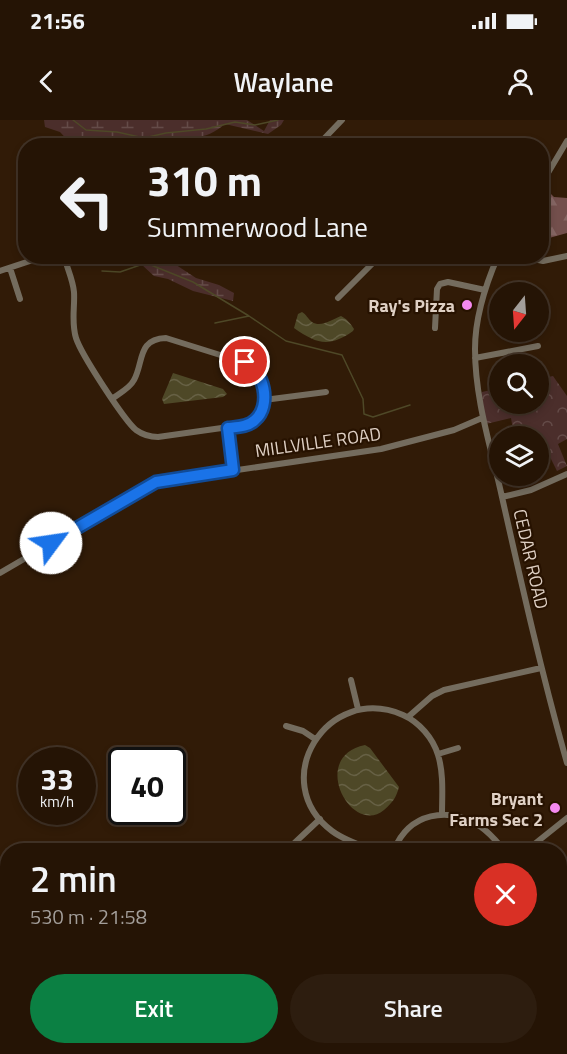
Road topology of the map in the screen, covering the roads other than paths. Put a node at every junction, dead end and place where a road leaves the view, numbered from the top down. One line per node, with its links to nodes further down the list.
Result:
1 (342, 120): 2 (street)
2 (325, 138)
3 (567, 141): 4 (street)
4 (549, 171)
5 (567, 257): 6 (street)
6 (549, 260)
7 (20, 264): 11 (street)
8 (66, 264): 22 (street)
9 (372, 264): 14 (street)
10 (495, 264): 13 (street, CEDAR ROAD)
11 (10, 267): 12 (street); 15 (street)
12 (0, 271)
13 (485, 290): 16 (street); 20 (street, CEDAR ROAD)
14 (338, 298)
15 (20, 299)
16 (435, 328)
17 (148, 334): 18 (street)
18 (153, 341): 22 (street); 23 (street)
19 (538, 346): 20 (street)
20 (475, 358): 24 (street, CEDAR ROAD)
21 (326, 392): 23 (street)
22 (113, 398): 25 (street)
23 (264, 400): 25 (street)
24 (482, 418): 26 (street, MILLVILLE ROAD); 28 (street, CEDAR ROAD)
25 (228, 428): 26 (street)
26 (233, 470): 29 (street, MILLVILLE ROAD)
27 (567, 474): 28 (street)
28 (502, 497): 30 (street, CEDAR ROAD)
29 (0, 573)
30 (540, 668): 33 (street); 36 (street, CEDAR ROAD)
31 (351, 680): 32 (street)
32 (358, 710): 33 (street); 35 (street)
33 (408, 717): 38 (street)
34 (286, 726): 35 (street)
35 (315, 739): 42 (street)
36 (565, 747): 39 (street, CEDAR ROAD)
37 (458, 748): 38 (street)
38 (438, 754): 40 (street)
39 (567, 763)
40 (442, 815): 45 (street); 46 (street)
41 (567, 818): 47 (street)
42 (320, 819): 43 (street); 44 (street)
43 (294, 843)
44 (356, 843)
45 (398, 843)
46 (498, 843)
47 (536, 843)

